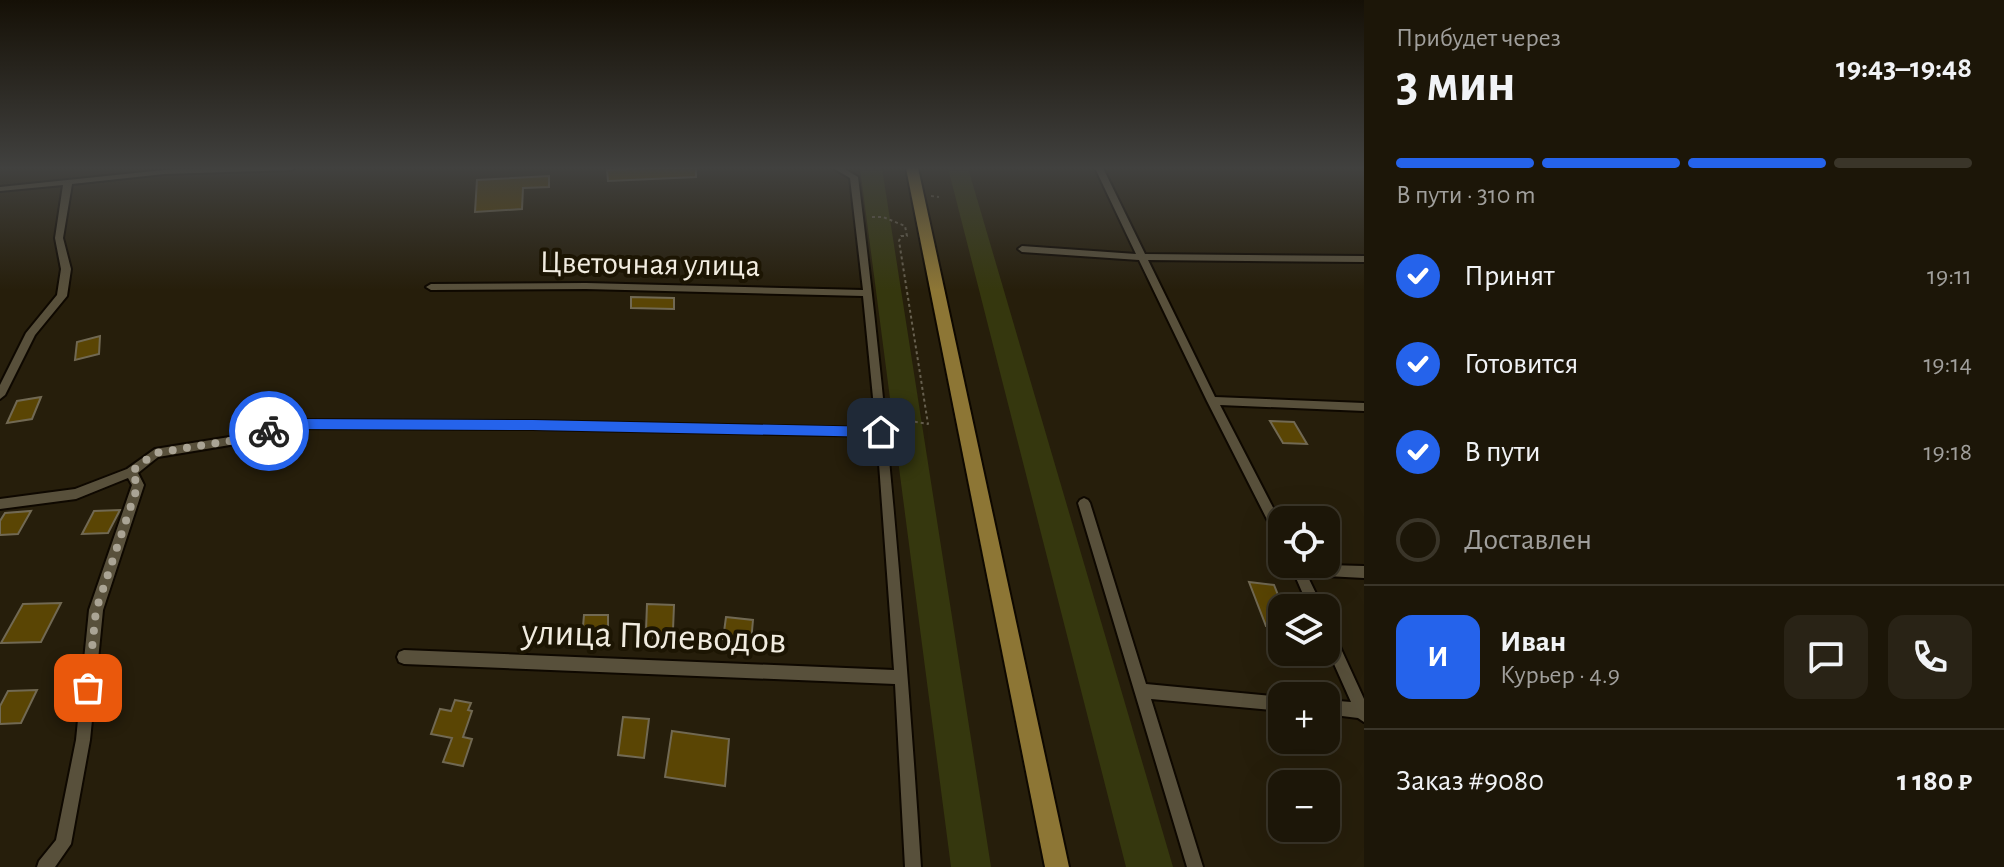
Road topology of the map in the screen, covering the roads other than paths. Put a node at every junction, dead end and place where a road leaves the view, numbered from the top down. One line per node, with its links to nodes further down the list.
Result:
1 (64, 208): 10 (street)
2 (858, 208): 9 (street)
3 (920, 208): 29 (main road)
4 (1119, 208): 6 (street)
5 (1022, 249): 6 (street)
6 (1142, 257): 7 (street); 11 (street)
7 (1364, 259)
8 (431, 287): 9 (street, Цветочная улица)
9 (868, 293): 13 (street)
10 (0, 395)
11 (1212, 401): 12 (street); 17 (street)
12 (1364, 407)
13 (881, 432): 14 (street); 22 (street)
14 (131, 472): 16 (street); 27 (street)
15 (1084, 503): 23 (street)
16 (0, 504)
17 (1268, 510)
18 (1340, 570): 19 (street)
19 (1364, 572)
20 (404, 657): 22 (street, улица Полеводов)
21 (1340, 662): 26 (street)
22 (902, 677): 28 (street)
23 (1142, 691): 24 (street); 30 (street)
24 (1268, 703)
25 (1340, 709): 26 (street)
26 (1363, 712)
27 (45, 867)
28 (913, 867)
29 (1057, 867)
30 (1195, 867)

